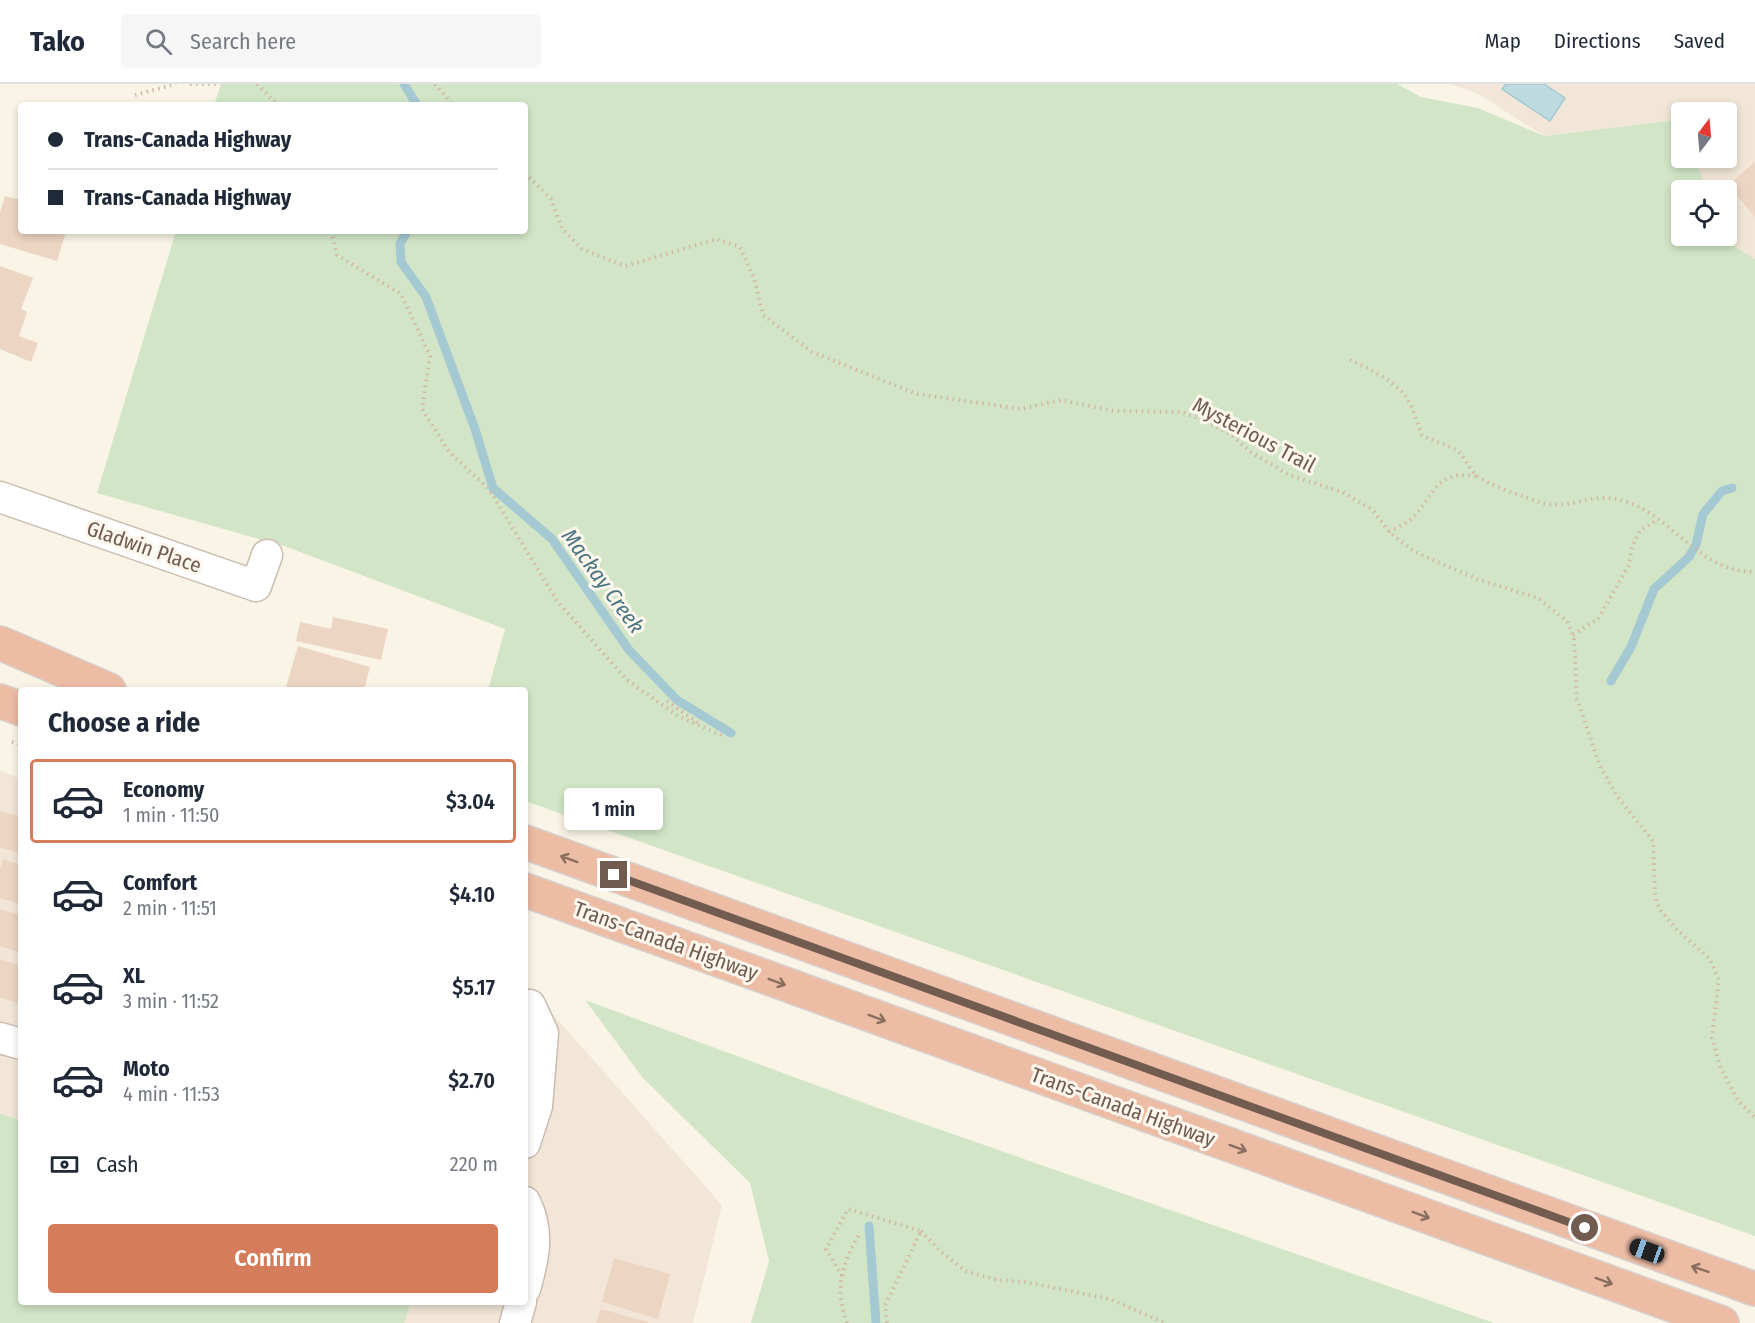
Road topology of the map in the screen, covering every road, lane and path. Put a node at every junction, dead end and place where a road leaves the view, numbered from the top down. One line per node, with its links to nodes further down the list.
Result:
1 (176, 84): 6 (path)
2 (190, 84): 3 (path)
3 (218, 84)
4 (257, 84): 7 (path)
5 (438, 85): 8 (path)
6 (135, 95)
7 (275, 102)
8 (451, 102)
9 (528, 176): 15 (path, Mysterious Trail)
10 (333, 234): 23 (path)
11 (1350, 360): 12 (path)
12 (1477, 476): 14 (path); 15 (path)
13 (0, 497): 16 (street, Gladwin Place)
14 (1659, 520): 17 (path); 18 (path)
15 (1389, 531): 18 (path, Mysterious Trail)
16 (267, 555)
17 (1755, 572)
18 (1573, 635): 31 (path)
19 (0, 643): 22 (highway)
20 (0, 655): 21 (highway)
21 (91, 687)
22 (102, 687)
23 (667, 700)
24 (0, 701): 25 (highway)
25 (18, 708)
26 (528, 843): 38 (highway, Trans-Canada Highway, one-way to 26)
27 (528, 891): 44 (highway, Trans-Canada Highway, one-way to 44)
28 (530, 1005): 32 (street)
29 (0, 1038): 30 (street)
30 (18, 1043)
31 (1755, 1117)
32 (528, 1134)
33 (528, 1211): 37 (street)
34 (921, 1231): 36 (path); 42 (path); 43 (path)
35 (860, 1233): 36 (path)
36 (842, 1276): 41 (path)
37 (528, 1278)
38 (1755, 1289)
39 (520, 1305): 40 (street)
40 (515, 1323)
41 (847, 1323)
42 (887, 1323)
43 (1166, 1323)
44 (1722, 1323)

